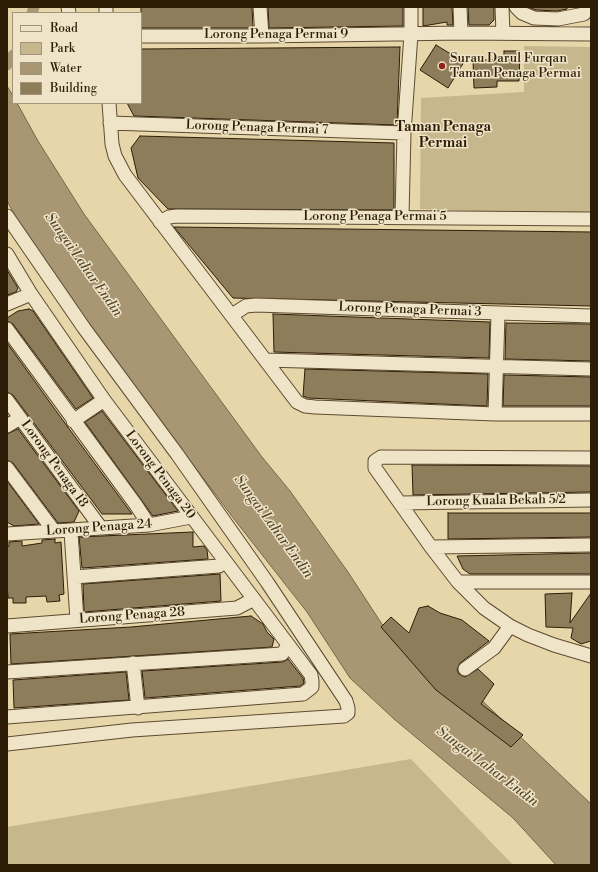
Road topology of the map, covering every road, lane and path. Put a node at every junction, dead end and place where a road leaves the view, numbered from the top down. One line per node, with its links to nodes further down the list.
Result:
1 (260, 7): 14 (street)
2 (411, 7): 11 (street)
3 (460, 7): 8 (street)
4 (502, 7): 9 (street)
5 (516, 7): 7 (street)
6 (588, 7): 7 (street)
7 (558, 19): 10 (street)
8 (461, 33): 9 (street, Lorong Penaga Permai 9); 11 (street, Lorong Penaga Permai 9)
9 (503, 33): 10 (street, Lorong Penaga Permai 9)
10 (559, 33): 12 (street, Lorong Penaga Permai 9)
11 (411, 34): 14 (street, Lorong Penaga Permai 9); 17 (street)
12 (591, 34)
13 (142, 36): 14 (street, Lorong Penaga Permai 9)
14 (262, 36)
15 (109, 104): 16 (street)
16 (110, 123): 17 (street, Lorong Penaga Permai 7); 21 (street)
17 (404, 133): 19 (street)
18 (7, 216): 66 (street)
19 (402, 216): 20 (street, Lorong Penaga Permai 5); 21 (street, Lorong Penaga Permai 5)
20 (591, 219)
21 (160, 222): 26 (street)
22 (8, 259): 23 (street, Lorong Penaga 20)
23 (31, 294): 24 (street); 33 (street, Lorong Penaga 20)
24 (7, 304)
25 (498, 314): 26 (street, Lorong Penaga Permai 3); 27 (street, Lorong Penaga Permai 3); 30 (street)
26 (232, 315): 29 (street)
27 (591, 316)
28 (7, 329): 37 (street)
29 (265, 360): 30 (street); 34 (street)
30 (495, 366): 31 (street); 34 (street)
31 (591, 369)
32 (7, 400): 36 (street, Lorong Penaga 18)
33 (104, 400): 37 (street); 43 (street, Lorong Penaga 20)
34 (495, 414): 35 (street)
35 (591, 414)
36 (20, 418): 38 (street); 45 (street, Lorong Penaga 18)
37 (73, 421): 44 (street)
38 (7, 426)
39 (591, 458): 42 (street)
40 (7, 468): 46 (street)
41 (591, 500): 42 (street, Lorong Kuala Bekah 5/2)
42 (401, 503): 50 (street)
43 (191, 517): 44 (street, Lorong Penaga 24); 51 (street, Lorong Penaga 20)
44 (149, 525): 45 (street, Lorong Penaga 24)
45 (101, 528): 47 (street, Lorong Penaga 24)
46 (54, 531): 47 (street, Lorong Penaga 24); 48 (street, Lorong Penaga 24)
47 (71, 532): 52 (street)
48 (7, 534)
49 (591, 545): 50 (street)
50 (431, 547): 53 (street)
51 (225, 561): 52 (street); 55 (street, Lorong Penaga 20)
52 (74, 577): 56 (street)
53 (458, 582): 54 (street); 58 (street)
54 (591, 582)
55 (254, 599): 56 (street, Lorong Penaga 28); 59 (street, Lorong Penaga 20)
56 (76, 620): 57 (street, Lorong Penaga 28)
57 (7, 626)
58 (510, 626): 60 (street); 62 (street)
59 (288, 646): 61 (street); 64 (street, Lorong Penaga 20)
60 (591, 656)
61 (133, 664): 63 (street); 64 (street)
62 (465, 669)
63 (7, 672)
64 (138, 708): 65 (street)
65 (7, 716)
66 (7, 744)

